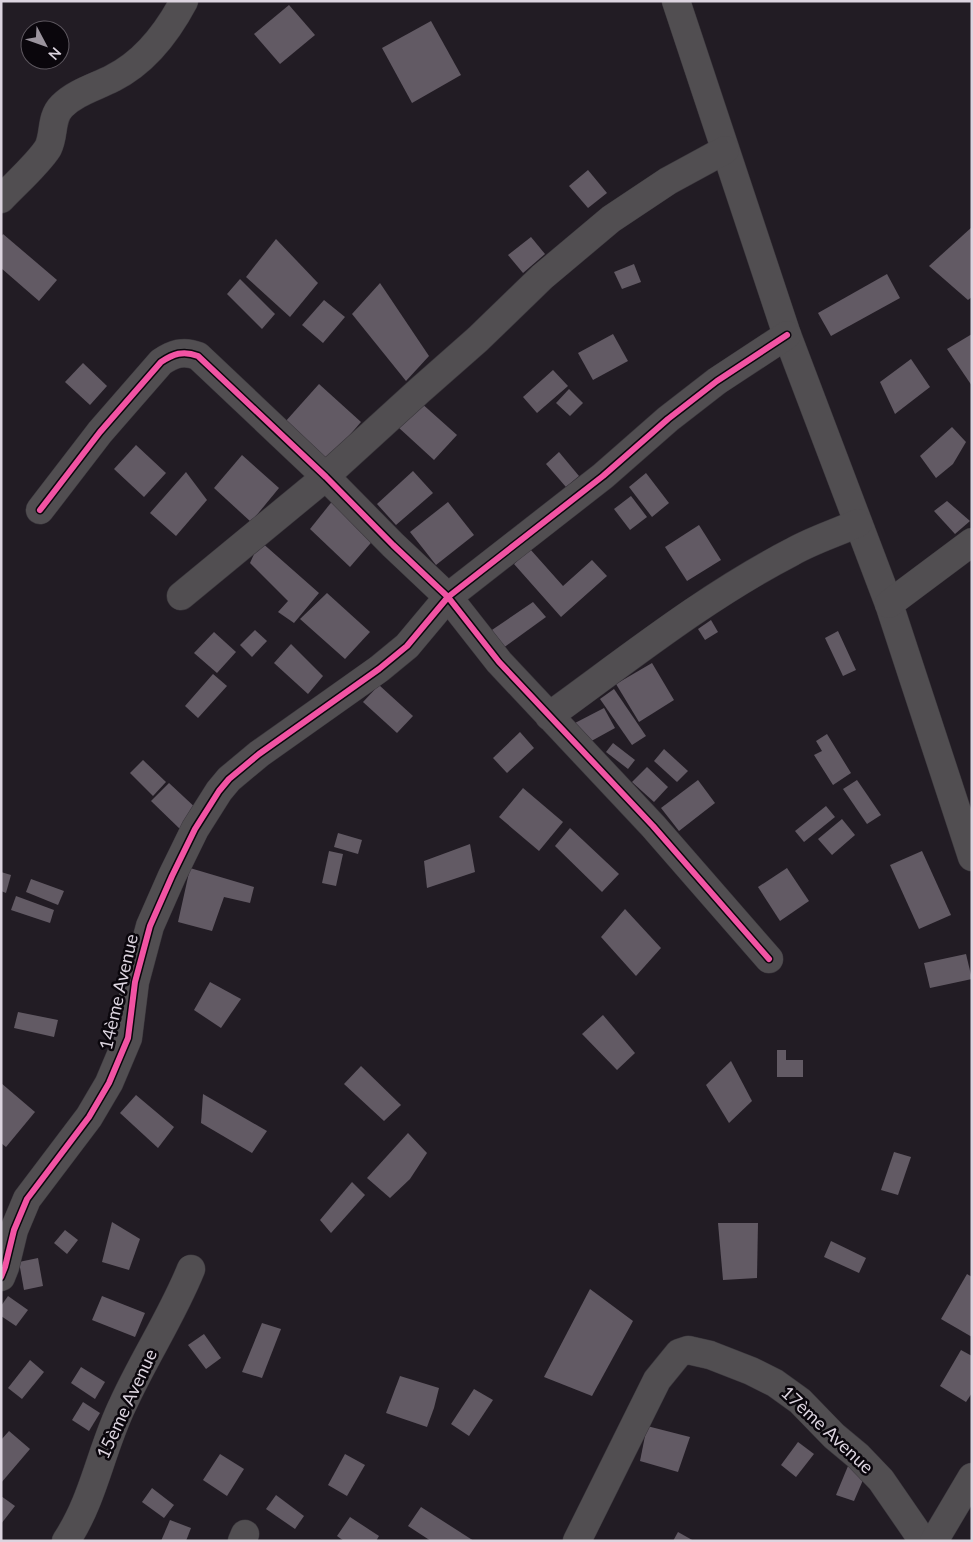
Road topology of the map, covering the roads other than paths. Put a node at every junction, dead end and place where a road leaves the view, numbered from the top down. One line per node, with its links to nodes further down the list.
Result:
1 (184, 1): 4 (street)
2 (676, 1): 3 (street)
3 (725, 150): 5 (street); 6 (street)
4 (1, 199)
5 (786, 335): 8 (street); 11 (street, 14ème Avenue)
6 (326, 476): 7 (street); 10 (street); 11 (street)
7 (40, 510)
8 (858, 523): 12 (street); 13 (street)
9 (972, 542): 12 (street)
10 (181, 596)
11 (448, 597): 13 (street); 17 (street, 14ème Avenue)
12 (890, 604): 14 (street)
13 (549, 716): 15 (street)
14 (972, 857)
15 (769, 959)
16 (191, 1269): 19 (street, 15ème Avenue)
17 (1, 1277)
18 (972, 1477): 22 (street)
19 (66, 1541)
20 (577, 1541): 21 (street, 17ème Avenue)
21 (923, 1541)
22 (934, 1541)

